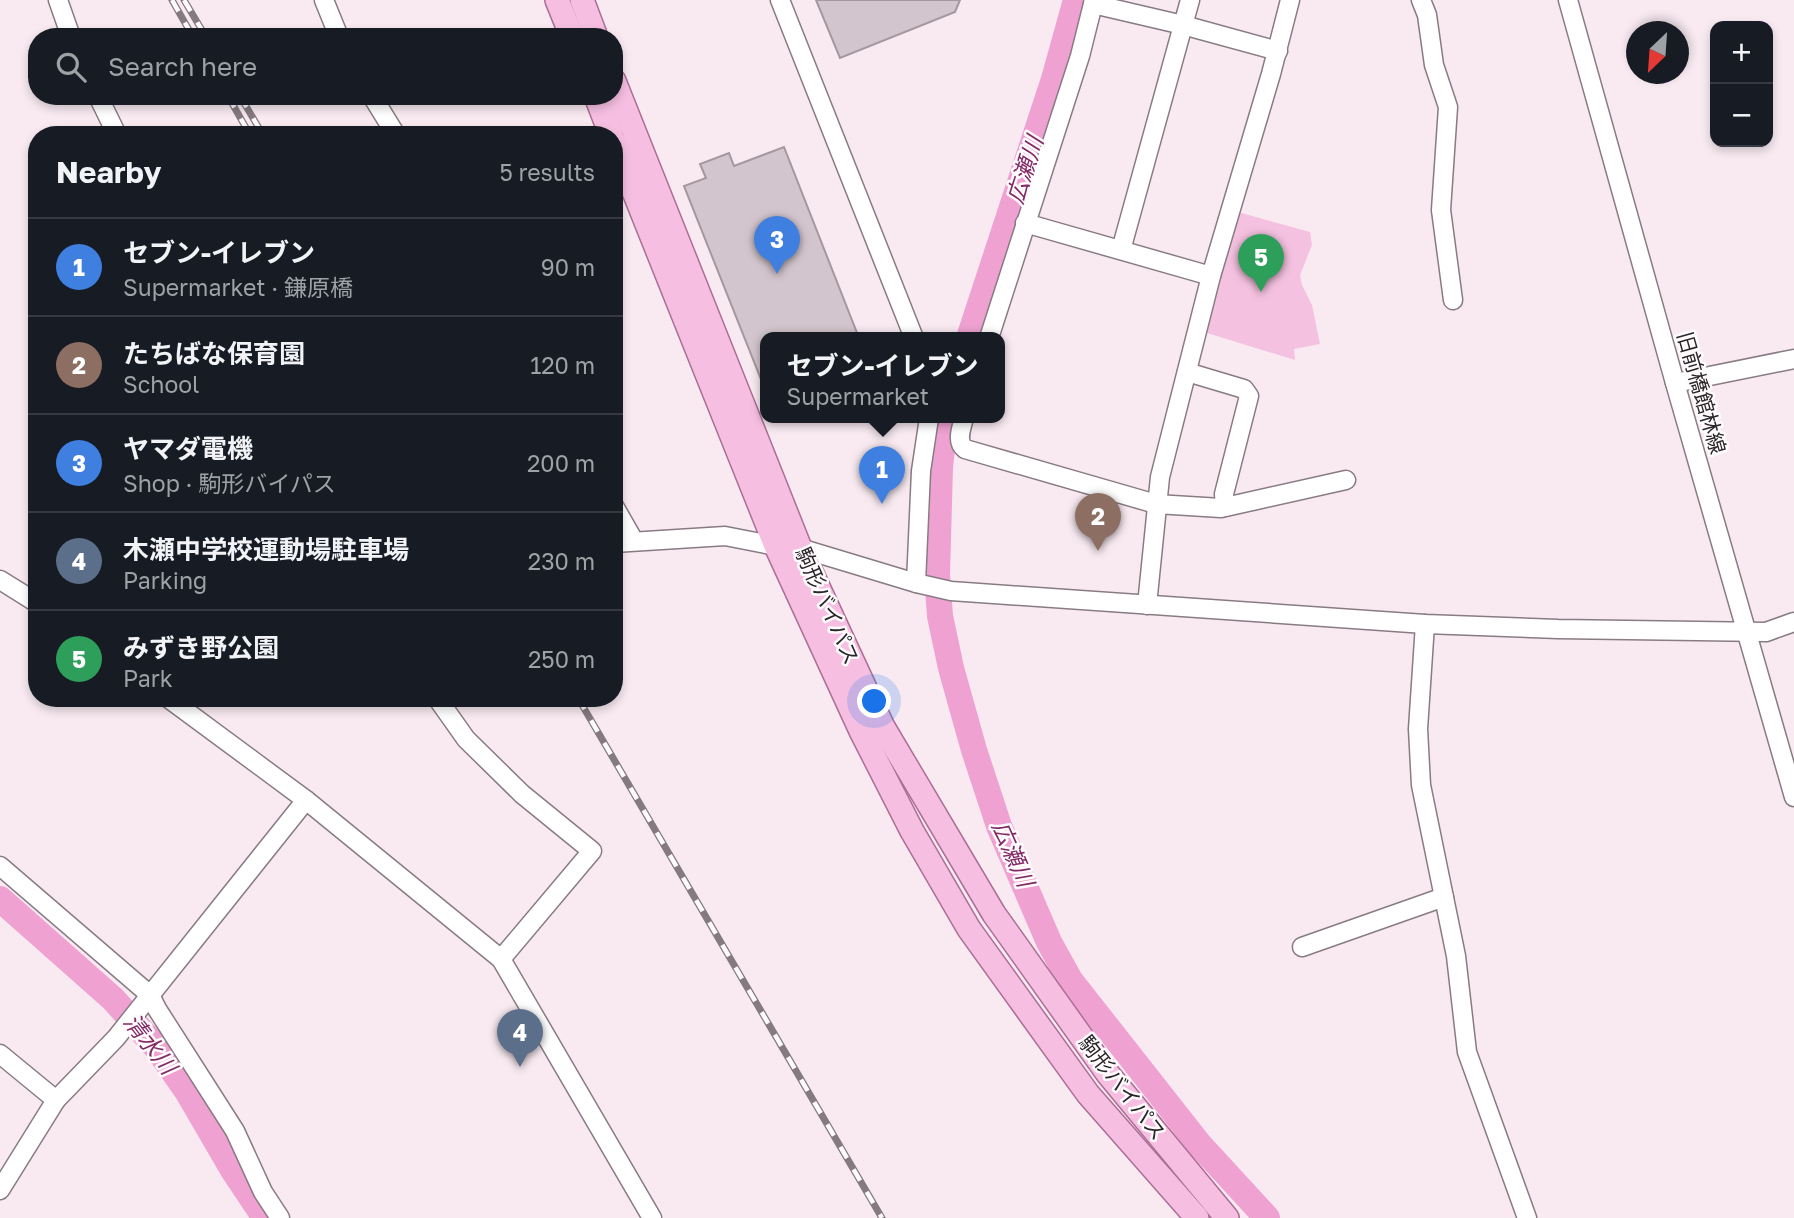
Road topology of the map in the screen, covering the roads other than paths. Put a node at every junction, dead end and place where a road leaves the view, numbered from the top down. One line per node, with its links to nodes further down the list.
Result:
1 (58, 0): 13 (street)
2 (324, 0): 14 (street)
3 (557, 0): 11 (main road)
4 (572, 0): 11 (main road)
5 (780, 0): 28 (street)
6 (1191, 0): 12 (street)
7 (1290, 0): 15 (street)
8 (1421, 0): 27 (street)
9 (1568, 0): 32 (street, 旧前橋館林線)
10 (1094, 2): 12 (street); 24 (street)
11 (583, 24)
12 (1183, 25): 15 (street); 25 (street)
13 (68, 28)
14 (336, 28)
15 (1278, 51): 26 (street)
16 (623, 104): 42 (main road, 駒形バイパス)
17 (102, 105): 20 (street)
18 (378, 105): 21 (street)
19 (599, 105): 22 (main road)
20 (113, 126)
21 (390, 126)
22 (608, 126)
23 (623, 164): 41 (main road, 駒形バイパス)
24 (1025, 223): 25 (street); 29 (street)
25 (1121, 250): 26 (street)
26 (1211, 276): 31 (street)
27 (1452, 300)
28 (912, 332)
29 (991, 332)
30 (1794, 359): 32 (street)
31 (1187, 372): 36 (street); 37 (street)
32 (1675, 383): 49 (street, 旧前橋館林線)
33 (928, 423): 44 (street)
34 (963, 423): 36 (street)
35 (1346, 480): 37 (street)
36 (1156, 504): 37 (street); 46 (street)
37 (1225, 507)
38 (623, 522): 39 (street)
39 (634, 541): 40 (street); 41 (street)
40 (623, 542)
41 (776, 546): 42 (street); 64 (main road, 駒形バイパス)
42 (800, 548): 44 (street); 65 (main road, 駒形バイパス)
43 (0, 580): 45 (street)
44 (921, 584): 46 (street)
45 (28, 597)
46 (1147, 605): 48 (street)
47 (1794, 621): 49 (street)
48 (1425, 624): 49 (street); 55 (street)
49 (1745, 630): 52 (street, 旧前橋館林線)
50 (184, 707): 53 (street)
51 (443, 707): 57 (street)
52 (1794, 797)
53 (306, 800): 57 (street); 58 (street)
54 (0, 866): 58 (street)
55 (1444, 897): 56 (street); 66 (street)
56 (1302, 947)
57 (501, 959): 63 (street)
58 (150, 995): 60 (street); 62 (street)
59 (0, 1054): 60 (street)
60 (56, 1100): 61 (street)
61 (0, 1191)
62 (281, 1218)
63 (652, 1218)
64 (1197, 1218)
65 (1227, 1218)
66 (1527, 1218)

